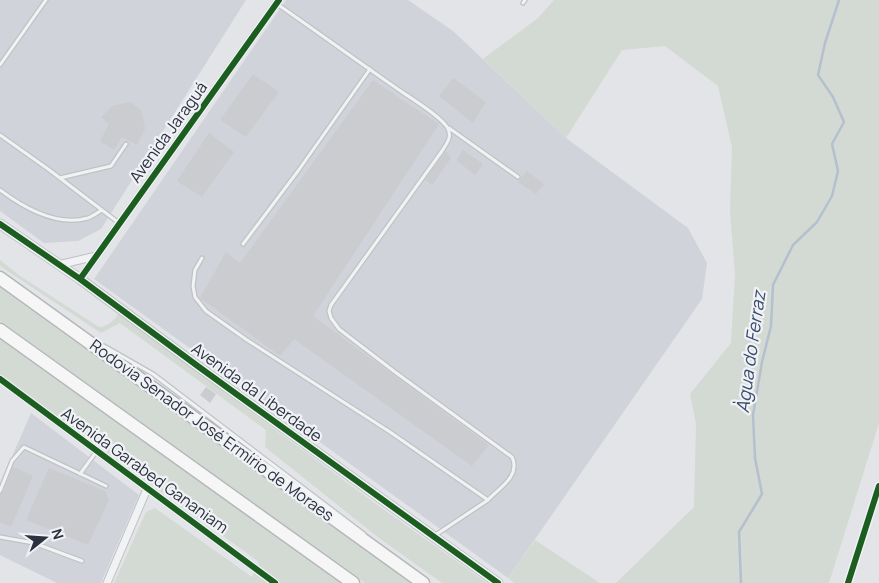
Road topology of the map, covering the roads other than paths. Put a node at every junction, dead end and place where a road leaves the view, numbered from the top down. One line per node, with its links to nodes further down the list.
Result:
1 (46, 0): 3 (lane)
2 (278, 2): 4 (lane); 13 (street, Avenida Jaraguá)
3 (0, 65)
4 (370, 69): 5 (lane); 14 (lane)
5 (447, 127): 8 (lane); 30 (lane)
6 (0, 135): 9 (lane)
7 (126, 144): 9 (lane)
8 (518, 177)
9 (60, 178): 11 (lane)
10 (0, 190): 11 (lane)
11 (102, 210): 13 (lane)
12 (0, 224): 17 (street, Avenida da Liberdade)
13 (119, 224): 15 (street, Avenida Jaraguá)
14 (242, 244)
15 (96, 256): 17 (street); 19 (street, Avenida Jaraguá)
16 (202, 258): 30 (lane)
17 (58, 265): 19 (street, Avenida da Liberdade)
18 (0, 278): 20 (highway, Rodovia Senador José Ermírio de Moraes)
19 (80, 279): 32 (street, Avenida da Liberdade)
20 (60, 321): 22 (lane); 33 (highway, Rodovia Senador José Ermírio de Moraes)
21 (0, 330): 37 (highway)
22 (94, 340)
23 (102, 345): 33 (lane)
24 (0, 379): 25 (street, Avenida Garabed Gananiam)
25 (96, 451): 26 (lane); 28 (street, Avenida Garabed Gananiam)
26 (80, 474): 27 (lane); 29 (lane)
27 (106, 486)
28 (147, 489): 35 (street); 36 (street, Avenida Garabed Gananiam)
29 (0, 491)
30 (488, 500): 32 (lane)
31 (0, 537): 34 (lane)
32 (433, 537): 39 (street, Avenida da Liberdade)
33 (387, 557): 38 (highway, Rodovia Senador José Ermírio de Moraes)
34 (82, 561)
35 (107, 583)
36 (275, 583)
37 (353, 583)
38 (423, 583)
39 (498, 583)

